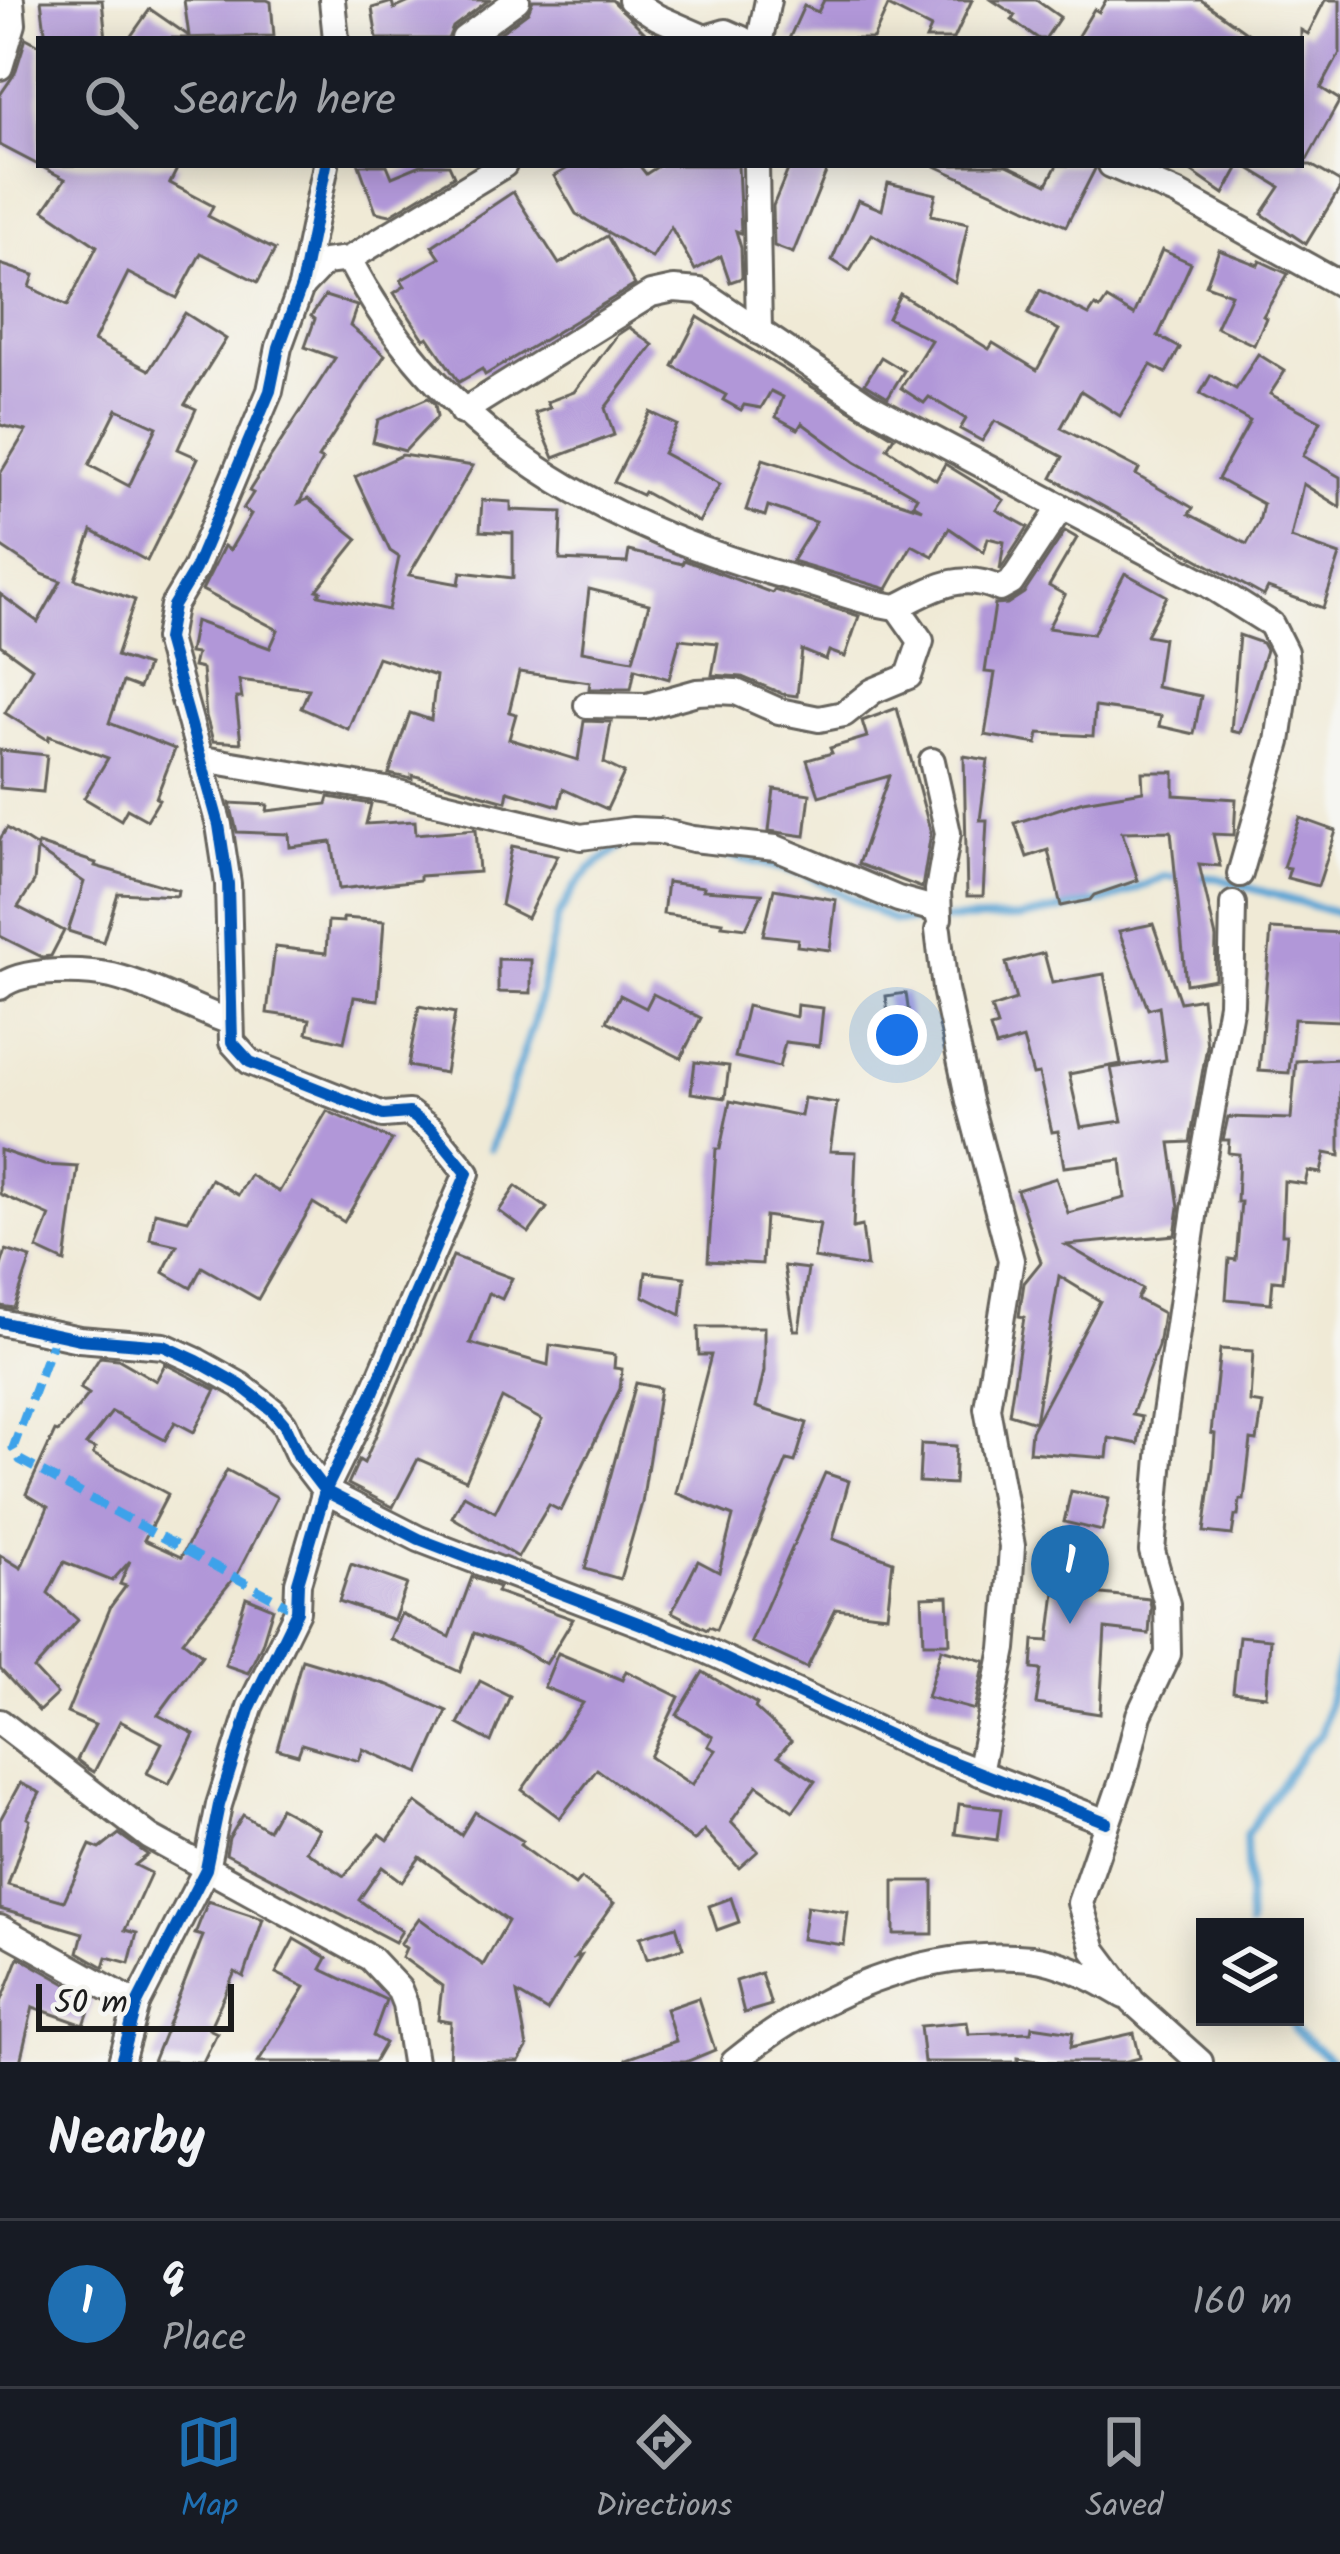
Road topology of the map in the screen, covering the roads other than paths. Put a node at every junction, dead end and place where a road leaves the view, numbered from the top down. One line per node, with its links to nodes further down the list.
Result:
1 (11, 0): 10 (street)
2 (332, 0): 6 (street)
3 (517, 0): 7 (street)
4 (631, 0): 8 (street)
5 (768, 0): 9 (street)
6 (336, 36)
7 (468, 36)
8 (700, 36)
9 (761, 36)
10 (0, 67)
11 (325, 168): 17 (street)
12 (499, 168): 15 (street)
13 (756, 168): 18 (street)
14 (1118, 168): 16 (street)
15 (349, 259): 17 (street); 19 (street)
16 (1340, 284)
17 (301, 287): 23 (street)
18 (759, 332): 19 (street); 20 (street)
19 (463, 412): 21 (street)
20 (1060, 509): 21 (street); 25 (street)
21 (897, 607): 22 (street)
22 (587, 705)
23 (203, 759): 27 (street); 29 (street)
24 (932, 761): 27 (street)
25 (1240, 874)
26 (1233, 904): 34 (street)
27 (938, 920): 33 (street)
28 (0, 987): 29 (street)
29 (230, 1022): 31 (street)
30 (0, 1322): 31 (street)
31 (325, 1492): 33 (street); 35 (street)
32 (0, 1722): 35 (street)
33 (979, 1773): 34 (street)
34 (1106, 1822): 37 (street)
35 (206, 1869): 38 (street); 40 (street)
36 (0, 1928): 38 (street)
37 (1133, 2002): 41 (street); 42 (street)
38 (137, 2004): 39 (street)
39 (121, 2062)
40 (414, 2062)
41 (734, 2062)
42 (1200, 2062)

